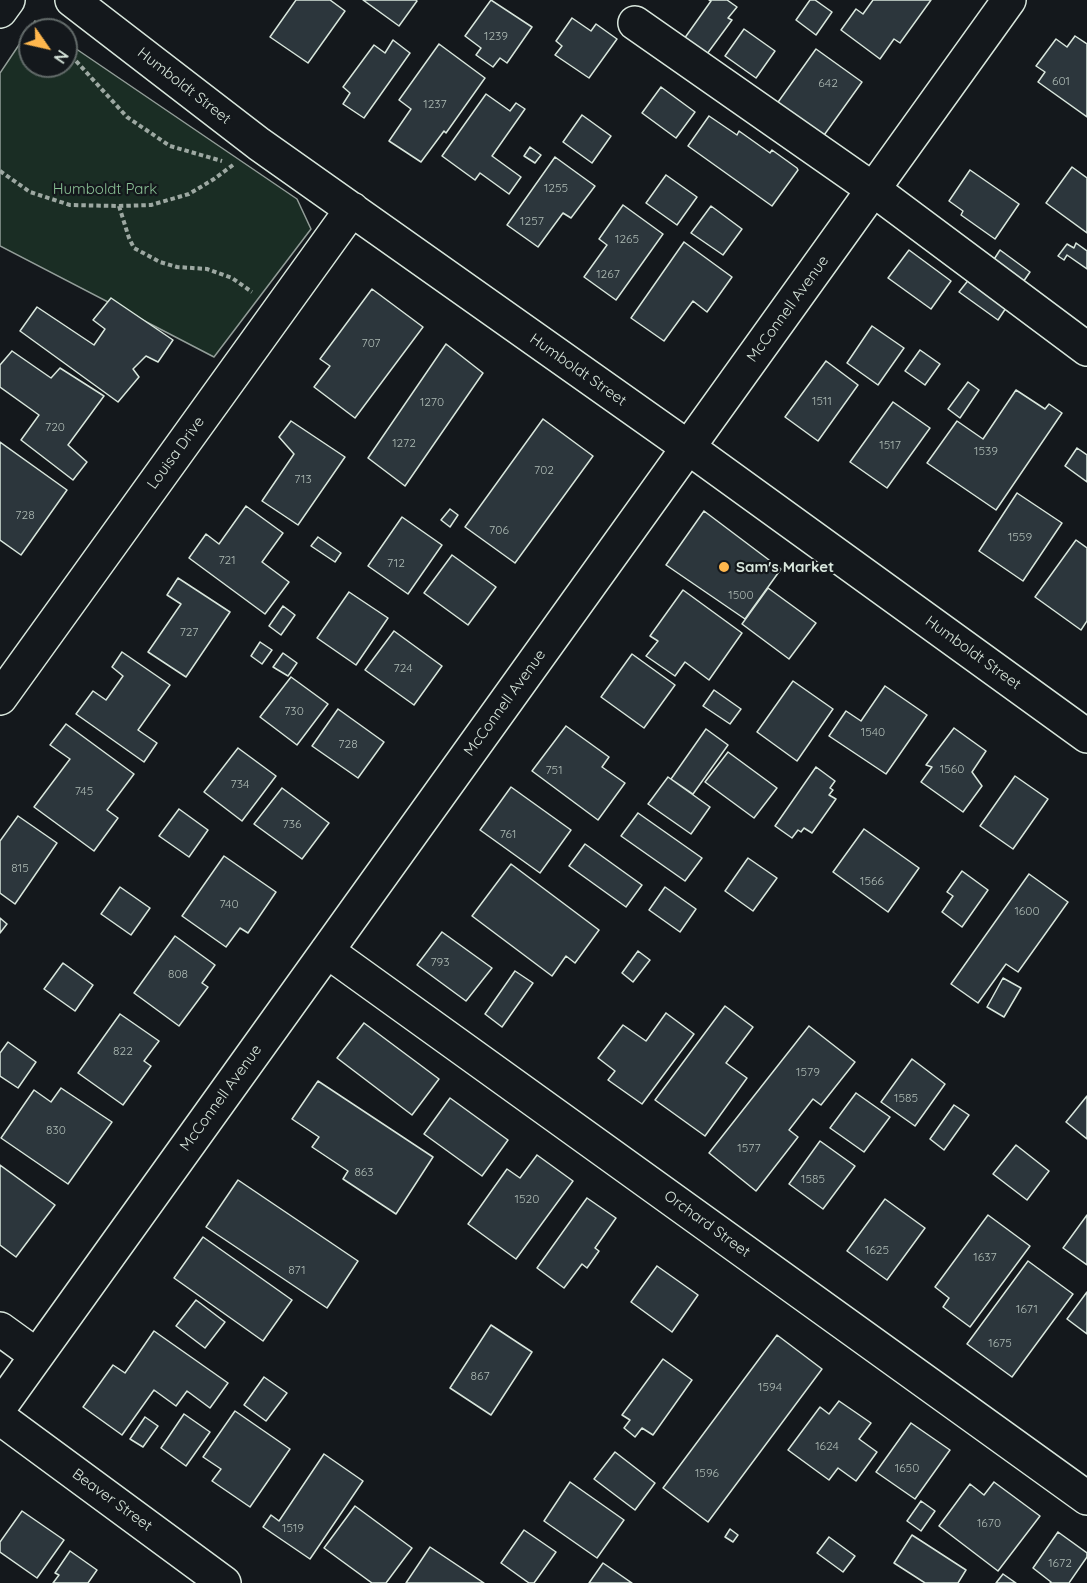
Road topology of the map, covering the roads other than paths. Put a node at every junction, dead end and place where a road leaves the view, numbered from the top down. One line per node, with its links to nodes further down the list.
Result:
1 (8, 0): 4 (street)
2 (72, 0): 7 (street, Humboldt Street)
3 (1010, 0): 6 (street, McConnell Avenue)
4 (0, 11)
5 (635, 23): 6 (street)
6 (873, 190): 8 (street); 9 (street, McConnell Avenue)
7 (352, 209): 9 (street, Humboldt Street); 10 (street, Louisa Drive)
8 (1087, 349)
9 (688, 448): 11 (street, Humboldt Street); 12 (street, McConnell Avenue)
10 (0, 698)
11 (1087, 736)
12 (327, 951): 14 (street, McConnell Avenue); 17 (street, Orchard Street)
13 (0, 1329): 14 (street)
14 (36, 1356): 15 (street, McConnell Avenue)
15 (0, 1407)
16 (0, 1418): 18 (street, Beaver Street)
17 (1087, 1498)
18 (224, 1583)

